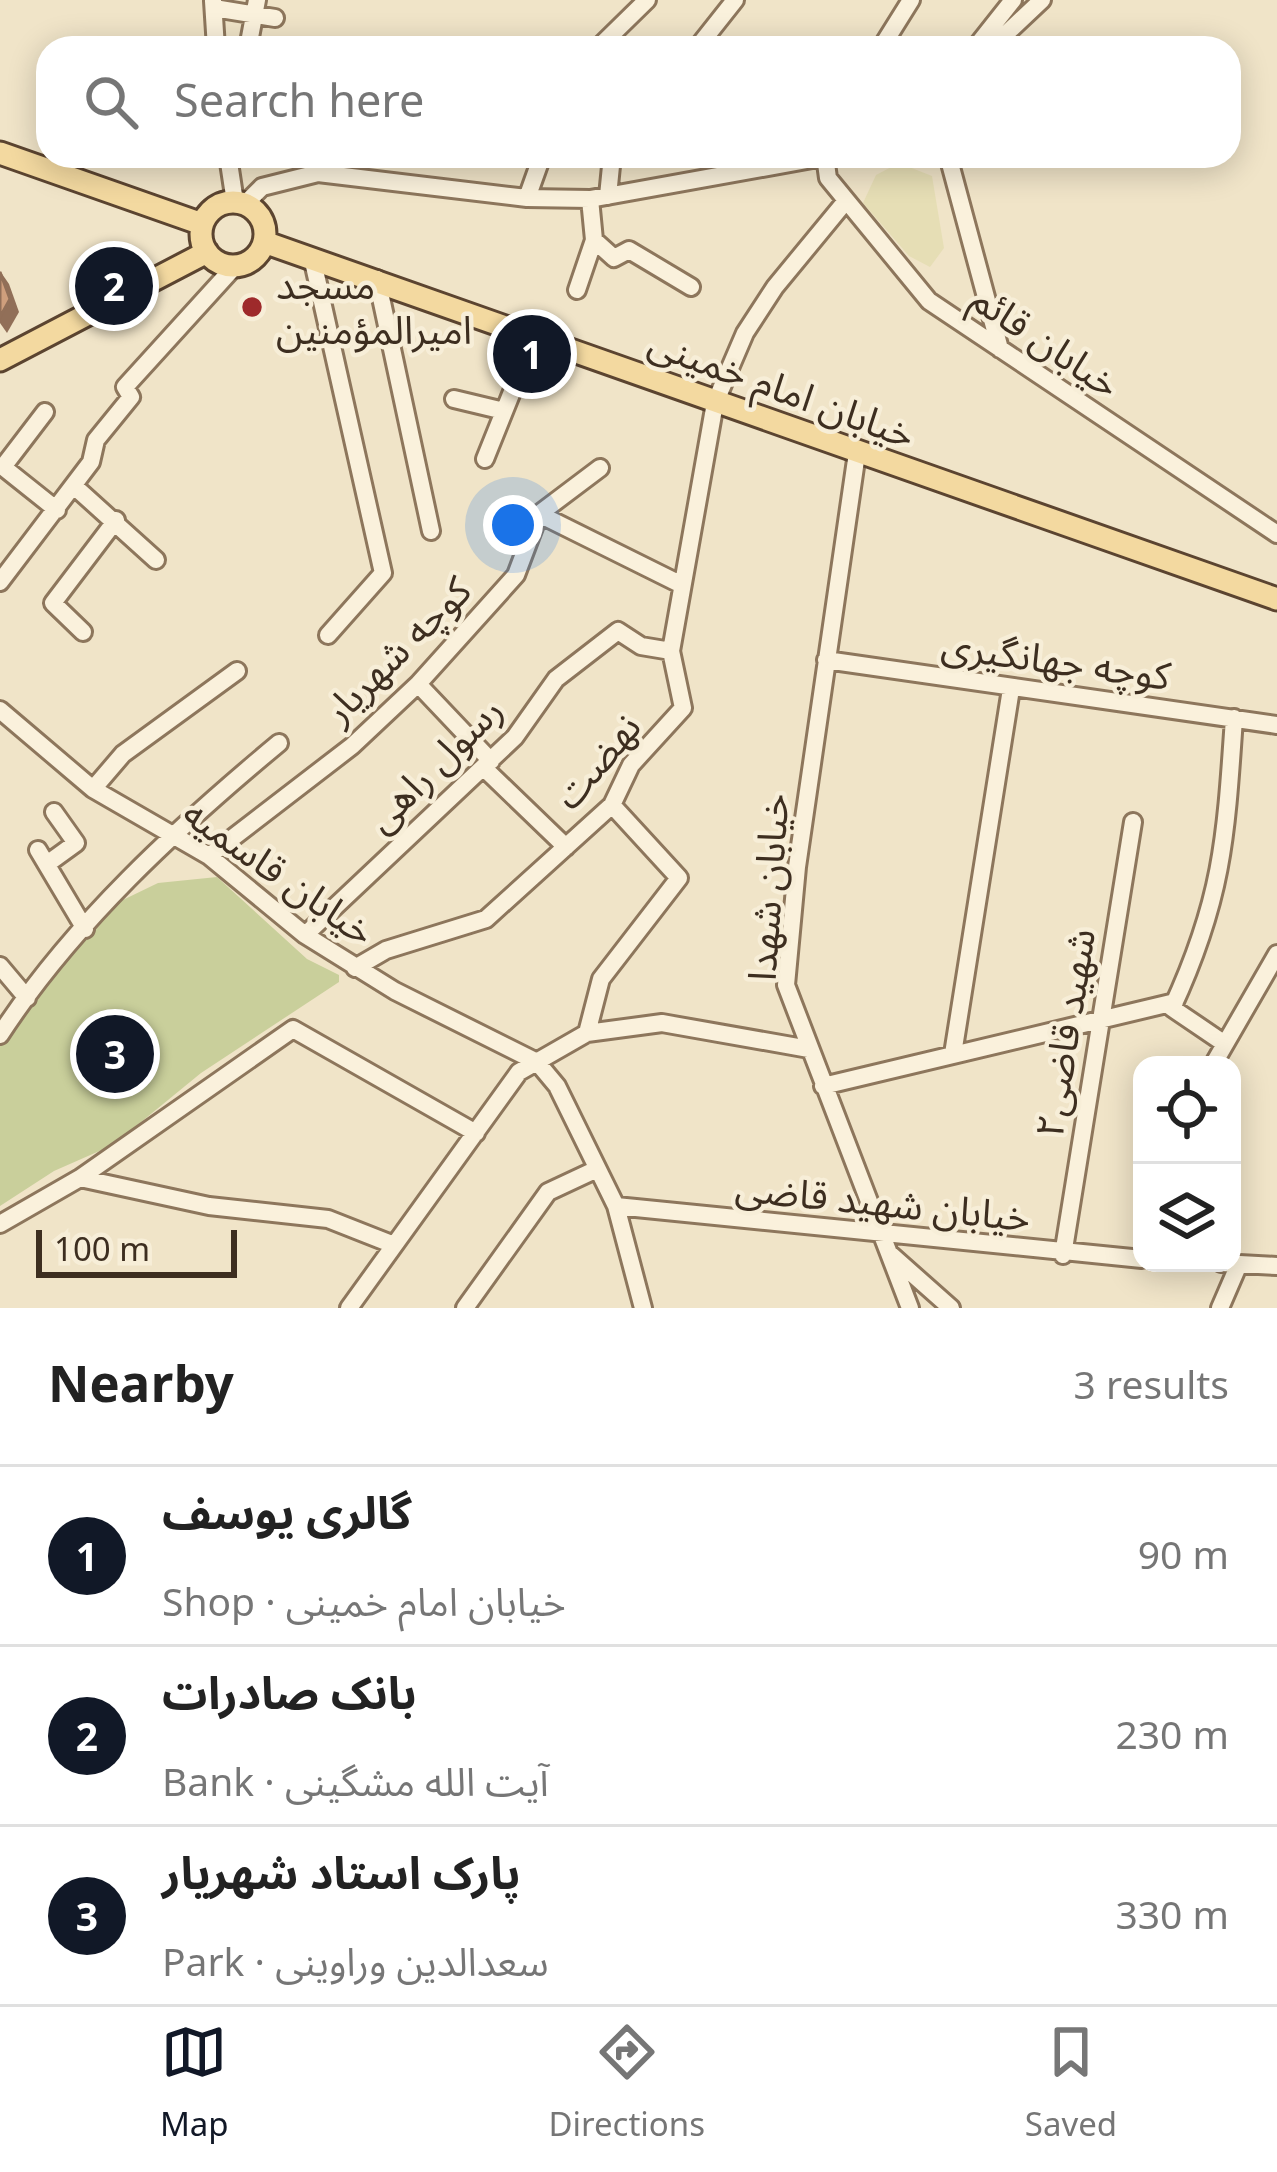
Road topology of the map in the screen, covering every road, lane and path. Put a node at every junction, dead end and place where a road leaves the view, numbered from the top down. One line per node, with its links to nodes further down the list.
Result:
1 (647, 0): 10 (street)
2 (736, 0): 11 (street)
3 (911, 0): 12 (street)
4 (1013, 0): 13 (street)
5 (1042, 0): 14 (street)
6 (214, 4): 7 (street); 9 (street)
7 (256, 7): 8 (street)
8 (275, 18)
9 (215, 36)
10 (610, 36)
11 (708, 36)
12 (888, 36)
13 (984, 36)
14 (1004, 36)
15 (0, 153): 16 (main road)
16 (36, 166)
17 (43, 168): 28 (main road)
18 (231, 168): 27 (street)
19 (538, 168): 25 (street)
20 (608, 168): 24 (street)
21 (745, 168): 24 (street)
22 (827, 168): 26 (street, خیابان قائم)
23 (951, 168): 38 (street)
24 (599, 197): 25 (street); 29 (street)
25 (527, 198): 27 (street)
26 (845, 202): 38 (street, خیابان قائم); 41 (street, نهضت)
27 (240, 203): 28 (main road); 30 (main road)
28 (202, 224): 31 (main road)
29 (594, 240): 35 (street); 36 (street)
30 (264, 242): 32 (main road, خیابان امام خمینی); 33 (main road)
31 (207, 252): 33 (main road); 39 (main road)
32 (312, 257): 34 (main road, خیابان امام خمینی); 58 (street)
33 (235, 266): 47 (street)
34 (377, 279): 37 (main road, خیابان امام خمینی); 51 (street)
35 (691, 287)
36 (577, 290)
37 (534, 337): 41 (main road, خیابان امام خمینی); 42 (street)
38 (1000, 349): 52 (street, خیابان قائم)
39 (0, 360)
40 (454, 398): 42 (street)
41 (716, 403): 44 (main road, خیابان امام خمینی); 55 (street, نهضت)
42 (504, 411): 45 (street)
43 (45, 412): 48 (street)
44 (857, 453): 56 (main road, خیابان امام خمینی); 60 (street, خیابان شهدا)
45 (485, 459)
46 (600, 468): 49 (street)
47 (74, 486): 48 (street); 50 (street)
48 (58, 510): 54 (street)
49 (539, 514): 55 (street); 62 (street, کوچه شهریار)
50 (116, 520): 53 (street); 57 (street)
51 (431, 531)
52 (1277, 533)
53 (156, 560)
54 (0, 582)
55 (680, 584): 59 (street, نهضت)
56 (1277, 599)
57 (83, 632)
58 (328, 635)
59 (671, 651): 68 (street, رسول راهی); 70 (street, نهضت)
60 (826, 660): 63 (street, کوچه جهانگیری); 87 (street, خیابان شهدا)
61 (237, 671): 69 (street)
62 (418, 684): 68 (street); 75 (street, کوچه شهریار)
63 (1011, 689): 65 (street, کوچه جهانگیری); 88 (street)
64 (0, 710): 69 (street, خیابان قاسمیه)
65 (1234, 718): 66 (street, کوچه جهانگیری); 82 (street)
66 (1277, 724)
67 (279, 743): 73 (street)
68 (487, 765): 74 (street); 77 (street, رسول راهی)
69 (93, 789): 73 (street, خیابان قاسمیه)
70 (612, 805): 74 (street, نهضت); 84 (street)
71 (54, 812): 76 (street)
72 (1133, 822): 83 (street, شهید قاضی۲)
73 (176, 838): 75 (street, خیابان قاسمیه); 76 (street)
74 (566, 847): 80 (street, نهضت)
75 (209, 856): 77 (street, خیابان قاسمیه)
76 (85, 929): 81 (street)
77 (305, 935): 80 (street, خیابان قاسمیه)
78 (1277, 954): 86 (street)
79 (0, 966): 81 (street)
80 (355, 968): 90 (street, خیابان قاسمیه)
81 (27, 998): 85 (street)
82 (1175, 1002): 83 (street); 86 (street)
83 (1099, 1022): 88 (street); 99 (street, شهید قاضی۲)
84 (587, 1033): 87 (street); 90 (street)
85 (0, 1036)
86 (1225, 1044): 89 (street)
87 (809, 1049): 91 (street, خیابان شهدا)
88 (952, 1054): 91 (street)
89 (1218, 1056)
90 (537, 1062): 92 (street); 93 (street)
91 (823, 1086): 97 (street, خیابان شهدا)
92 (476, 1132): 94 (street); 98 (street)
93 (596, 1170): 95 (street); 105 (street)
94 (80, 1178): 96 (street); 98 (street)
95 (616, 1206): 97 (street, خیابان شهید قاضی); 106 (street)
96 (0, 1224)
97 (883, 1244): 99 (street, خیابان شهید قاضی); 107 (street, خیابان شهدا); 108 (street)
98 (394, 1245): 104 (street)
99 (1064, 1255): 100 (street, خیابان شهید قاضی)
100 (1133, 1259)
101 (1241, 1264): 102 (street)
102 (1277, 1266)
103 (1228, 1272): 109 (street)
104 (349, 1308)
105 (465, 1308)
106 (643, 1308)
107 (910, 1308)
108 (951, 1308)
109 (1220, 1308)

